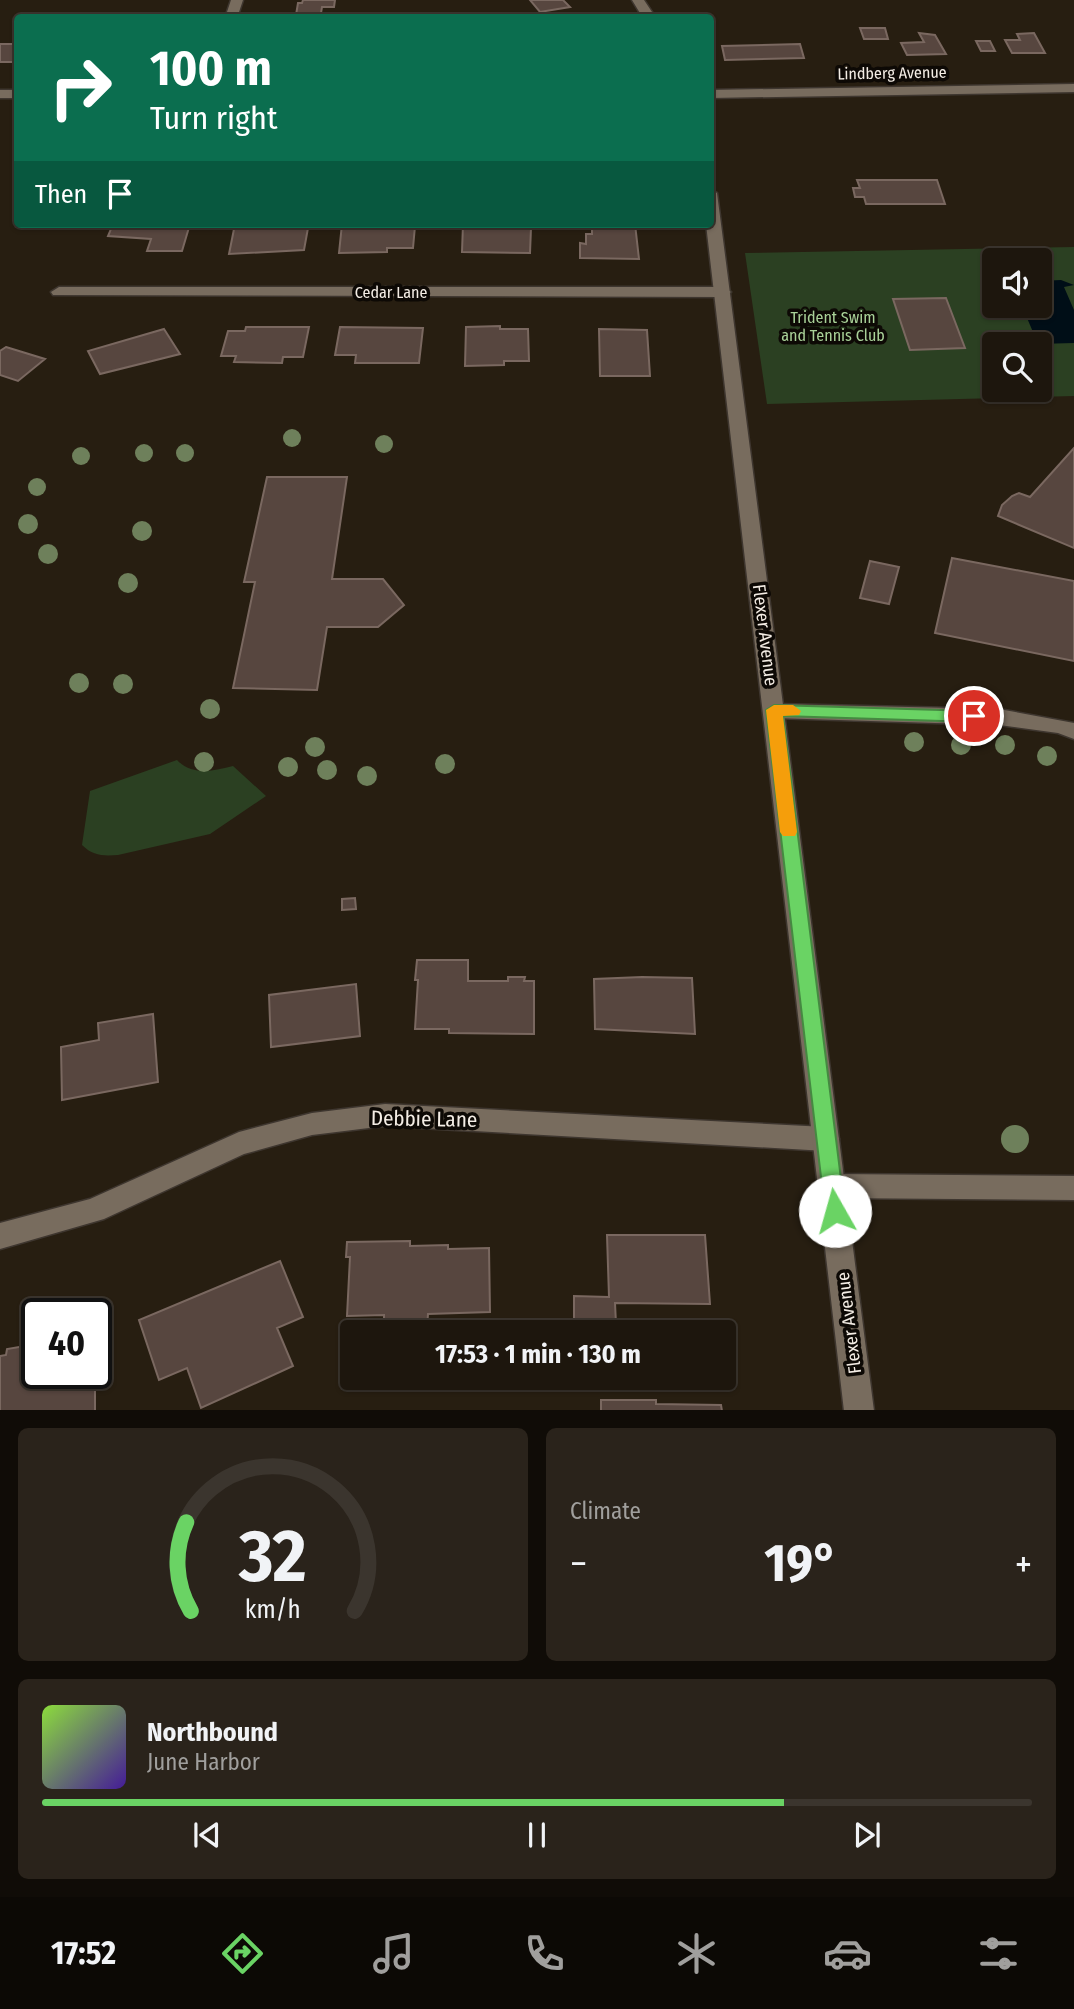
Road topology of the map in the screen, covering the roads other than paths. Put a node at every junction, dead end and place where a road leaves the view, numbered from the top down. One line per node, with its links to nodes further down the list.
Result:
1 (1074, 88): 2 (street, Lindberg Avenue)
2 (714, 94)
3 (714, 223): 5 (street, Flexer Avenue)
4 (59, 292): 5 (street, Cedar Lane)
5 (723, 292): 6 (street, Flexer Avenue)
6 (774, 710): 7 (street); 8 (street, Flexer Avenue)
7 (1074, 731)
8 (826, 1139): 9 (street, Flexer Avenue); 11 (street, Debbie Lane)
9 (832, 1186): 10 (street); 12 (street, Flexer Avenue)
10 (1074, 1188)
11 (0, 1236)
12 (859, 1410)

